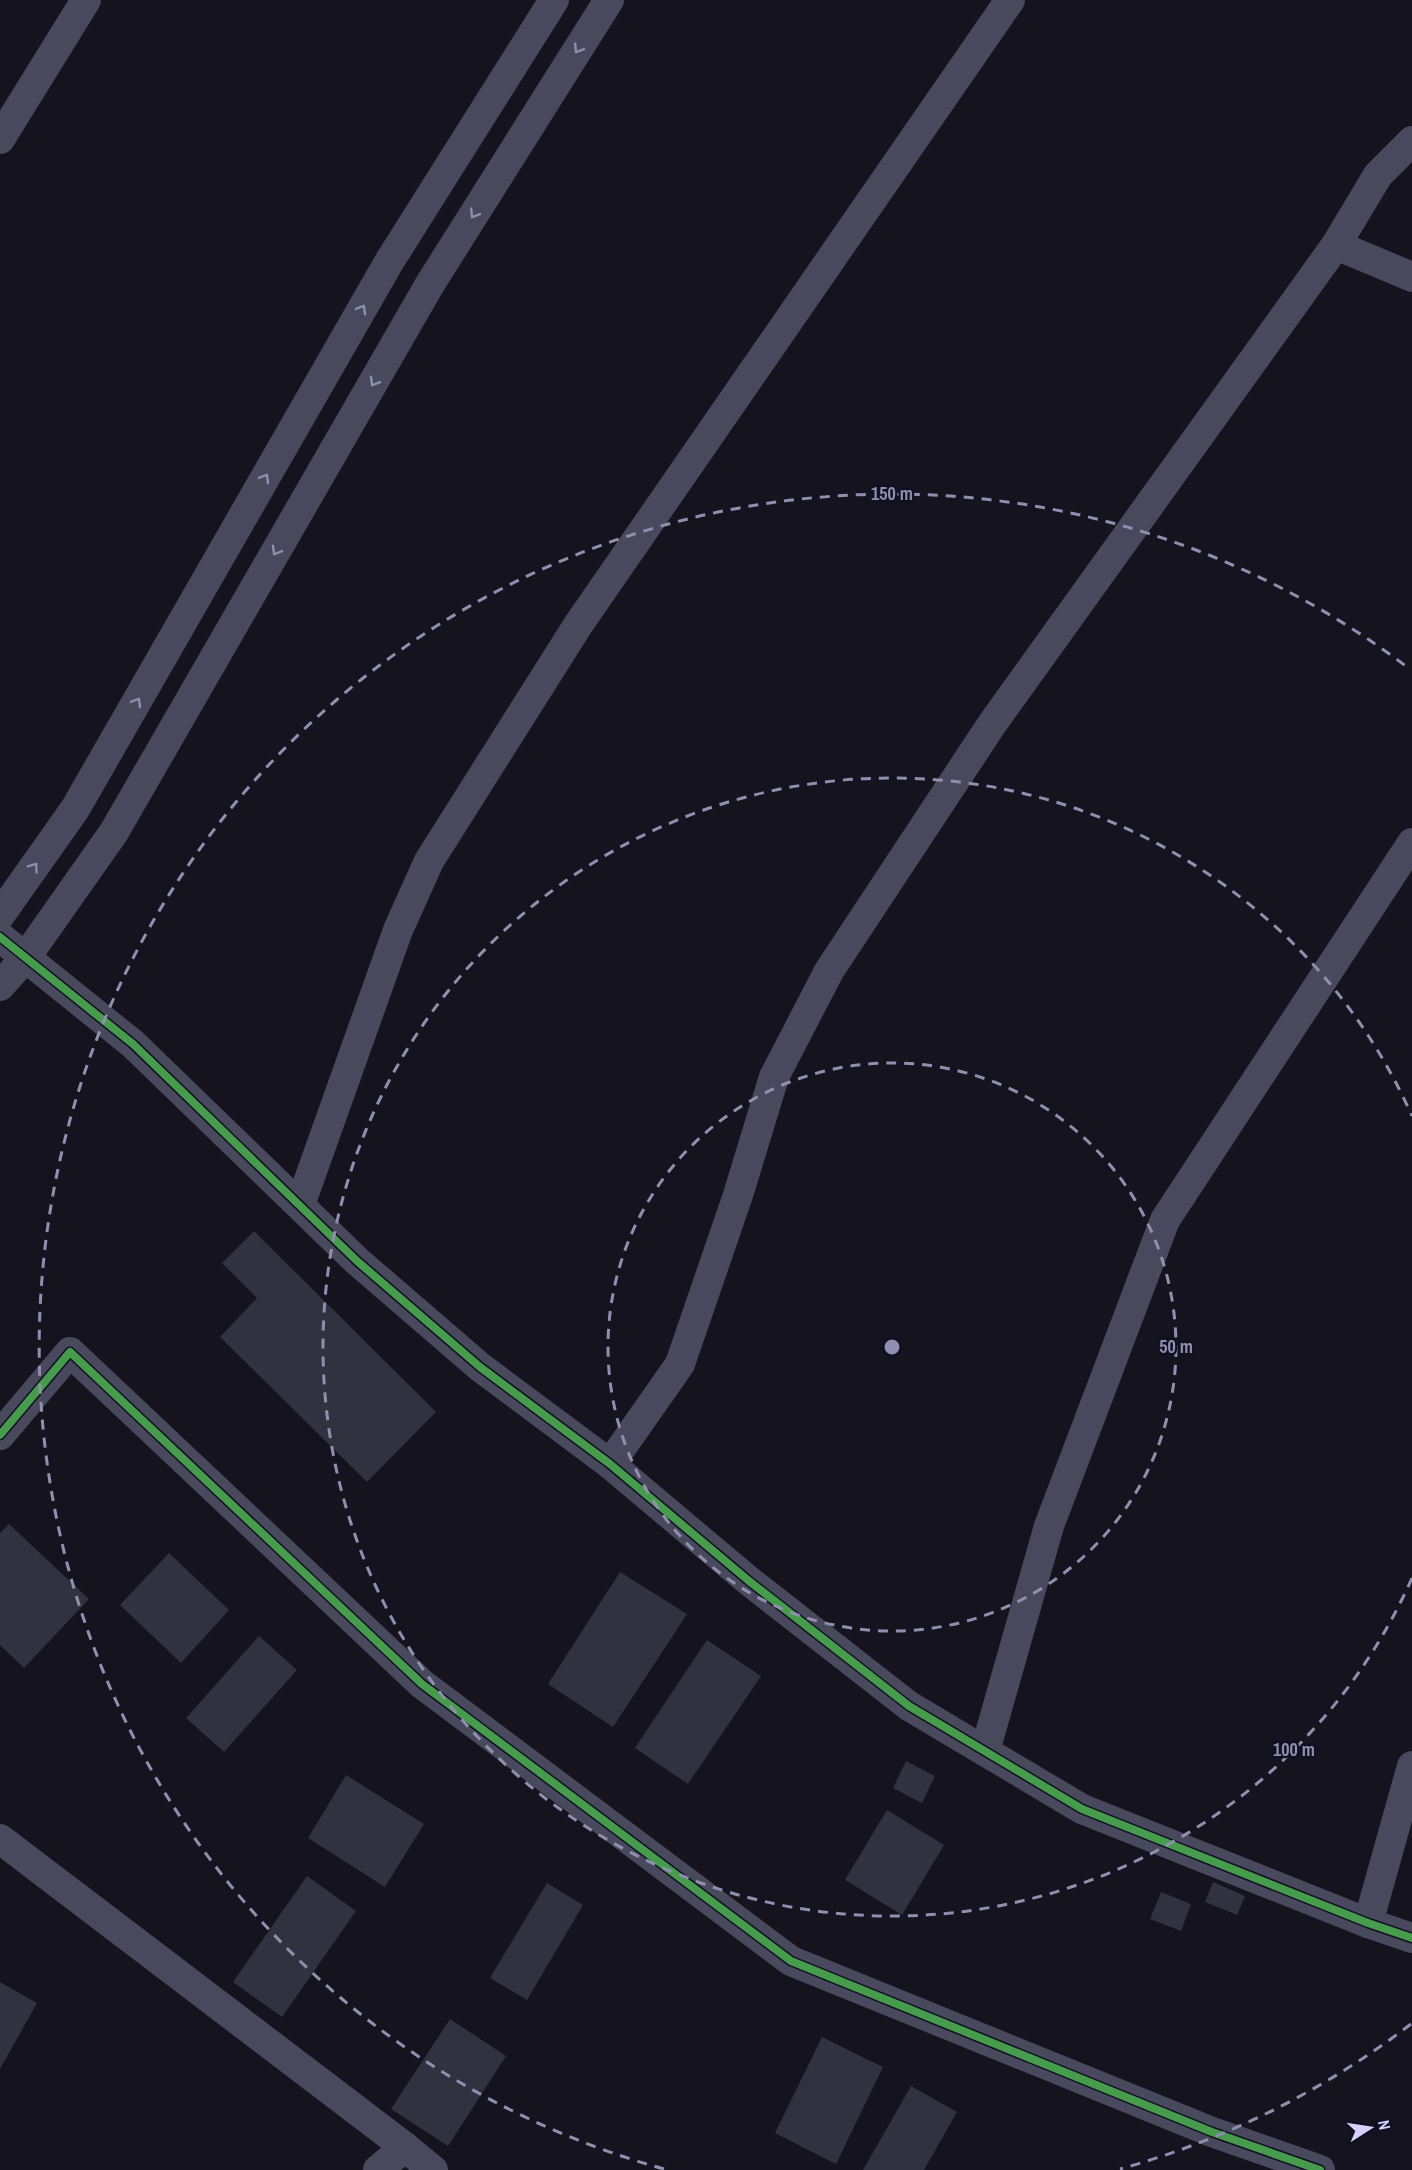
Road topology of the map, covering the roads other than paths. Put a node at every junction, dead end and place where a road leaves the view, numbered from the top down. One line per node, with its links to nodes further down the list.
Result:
1 (86, 0): 5 (street)
2 (554, 0): 10 (street, one-way to 2)
3 (609, 0): 12 (street, one-way to 12)
4 (1010, 0): 14 (street)
5 (0, 139)
6 (1412, 141): 7 (street)
7 (1336, 245): 8 (street); 16 (street)
8 (1412, 277)
9 (1412, 843): 17 (street)
10 (0, 915)
11 (0, 937): 12 (street)
12 (26, 957): 13 (street); 14 (street)
13 (0, 986)
14 (300, 1205): 16 (street)
15 (0, 1435): 25 (street)
16 (610, 1464): 17 (street)
17 (985, 1751): 20 (street)
18 (1412, 1766): 20 (street)
19 (0, 1839): 22 (street)
20 (1368, 1923): 21 (street)
21 (1412, 1938)
22 (405, 2147): 23 (street); 24 (street)
23 (378, 2170)
24 (433, 2170)
25 (1320, 2170)

